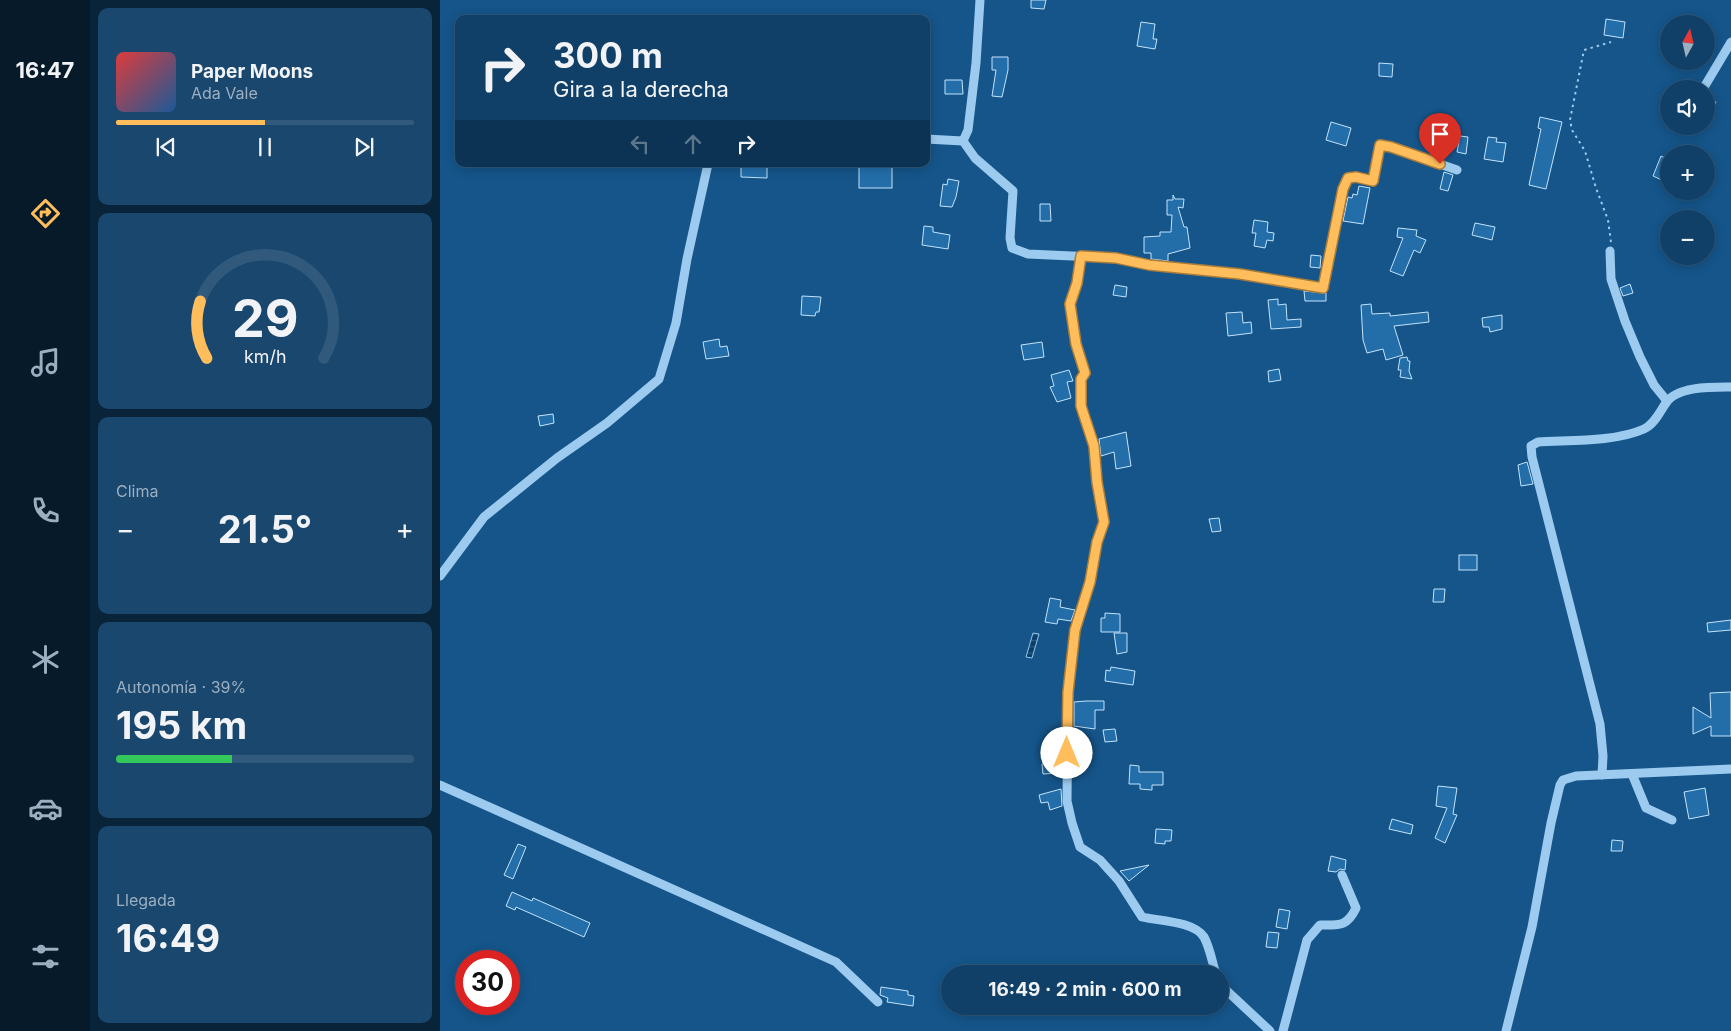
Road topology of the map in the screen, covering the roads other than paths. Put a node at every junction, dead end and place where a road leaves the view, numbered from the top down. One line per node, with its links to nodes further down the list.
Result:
1 (980, 0): 5 (street)
2 (1731, 42): 3 (street)
3 (1708, 80)
4 (930, 139): 5 (street)
5 (963, 141): 9 (street)
6 (707, 167): 12 (street)
7 (1457, 170): 9 (street)
8 (1610, 251): 11 (street)
9 (1081, 256): 19 (street)
10 (1731, 387): 11 (street)
11 (1667, 401): 15 (street)
12 (440, 576)
13 (1731, 769): 14 (street)
14 (1632, 774): 15 (street); 17 (street)
15 (1602, 776): 24 (street)
16 (440, 786): 21 (street)
17 (1672, 820)
18 (1342, 875): 23 (street)
19 (1213, 965)
20 (1229, 993): 22 (street)
21 (878, 1002)
22 (1270, 1031)
23 (1283, 1031)
24 (1506, 1031)

